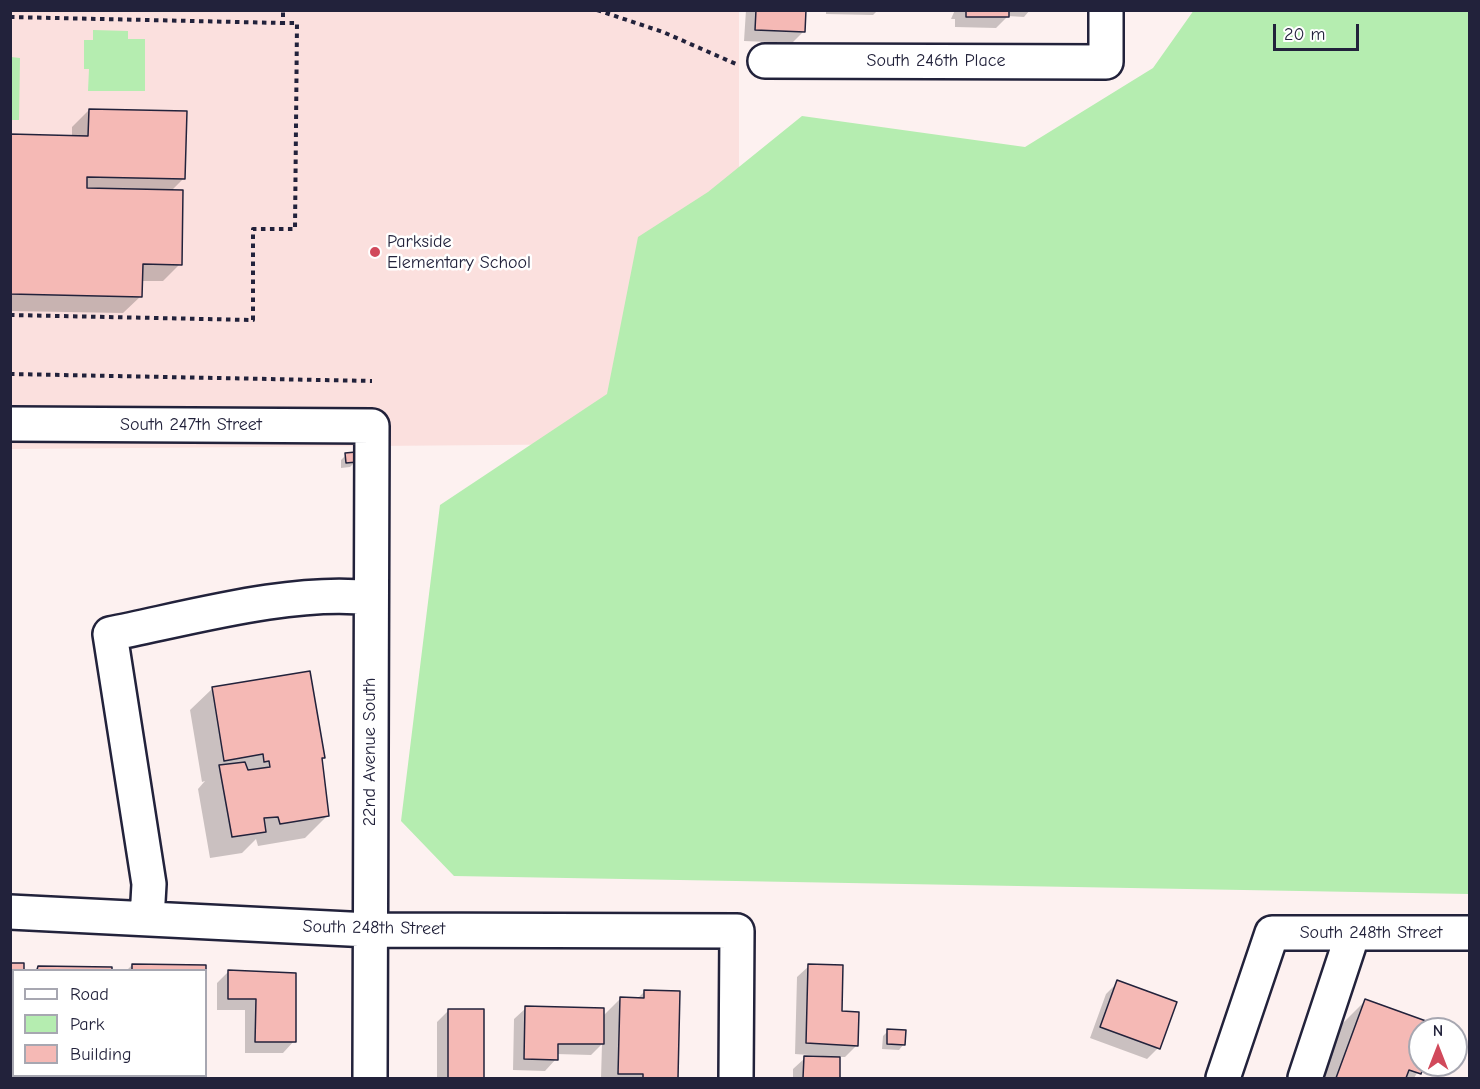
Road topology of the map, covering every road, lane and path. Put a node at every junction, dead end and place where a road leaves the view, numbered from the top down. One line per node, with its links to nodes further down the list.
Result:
1 (283, 10): 4 (path)
2 (1106, 10): 5 (street, South 246th Place)
3 (10, 17): 4 (path)
4 (283, 23): 6 (path)
5 (765, 61)
6 (10, 315)
7 (10, 374): 8 (path)
8 (372, 381)
9 (10, 424): 10 (street, South 247th Street)
10 (372, 426): 11 (street, 22nd Avenue South)
11 (371, 598): 13 (street); 14 (street, 22nd Avenue South)
12 (10, 912): 13 (street, South 248th Street)
13 (147, 919): 14 (street, South 248th Street)
14 (369, 930): 17 (street, 22nd Avenue South); 18 (street, South 248th Street)
15 (1353, 933): 16 (street, South 248th Street); 19 (street, South 248th Street); 20 (street)
16 (1470, 933)
17 (370, 1078)
18 (736, 1078)
19 (1223, 1078)
20 (1305, 1078)

